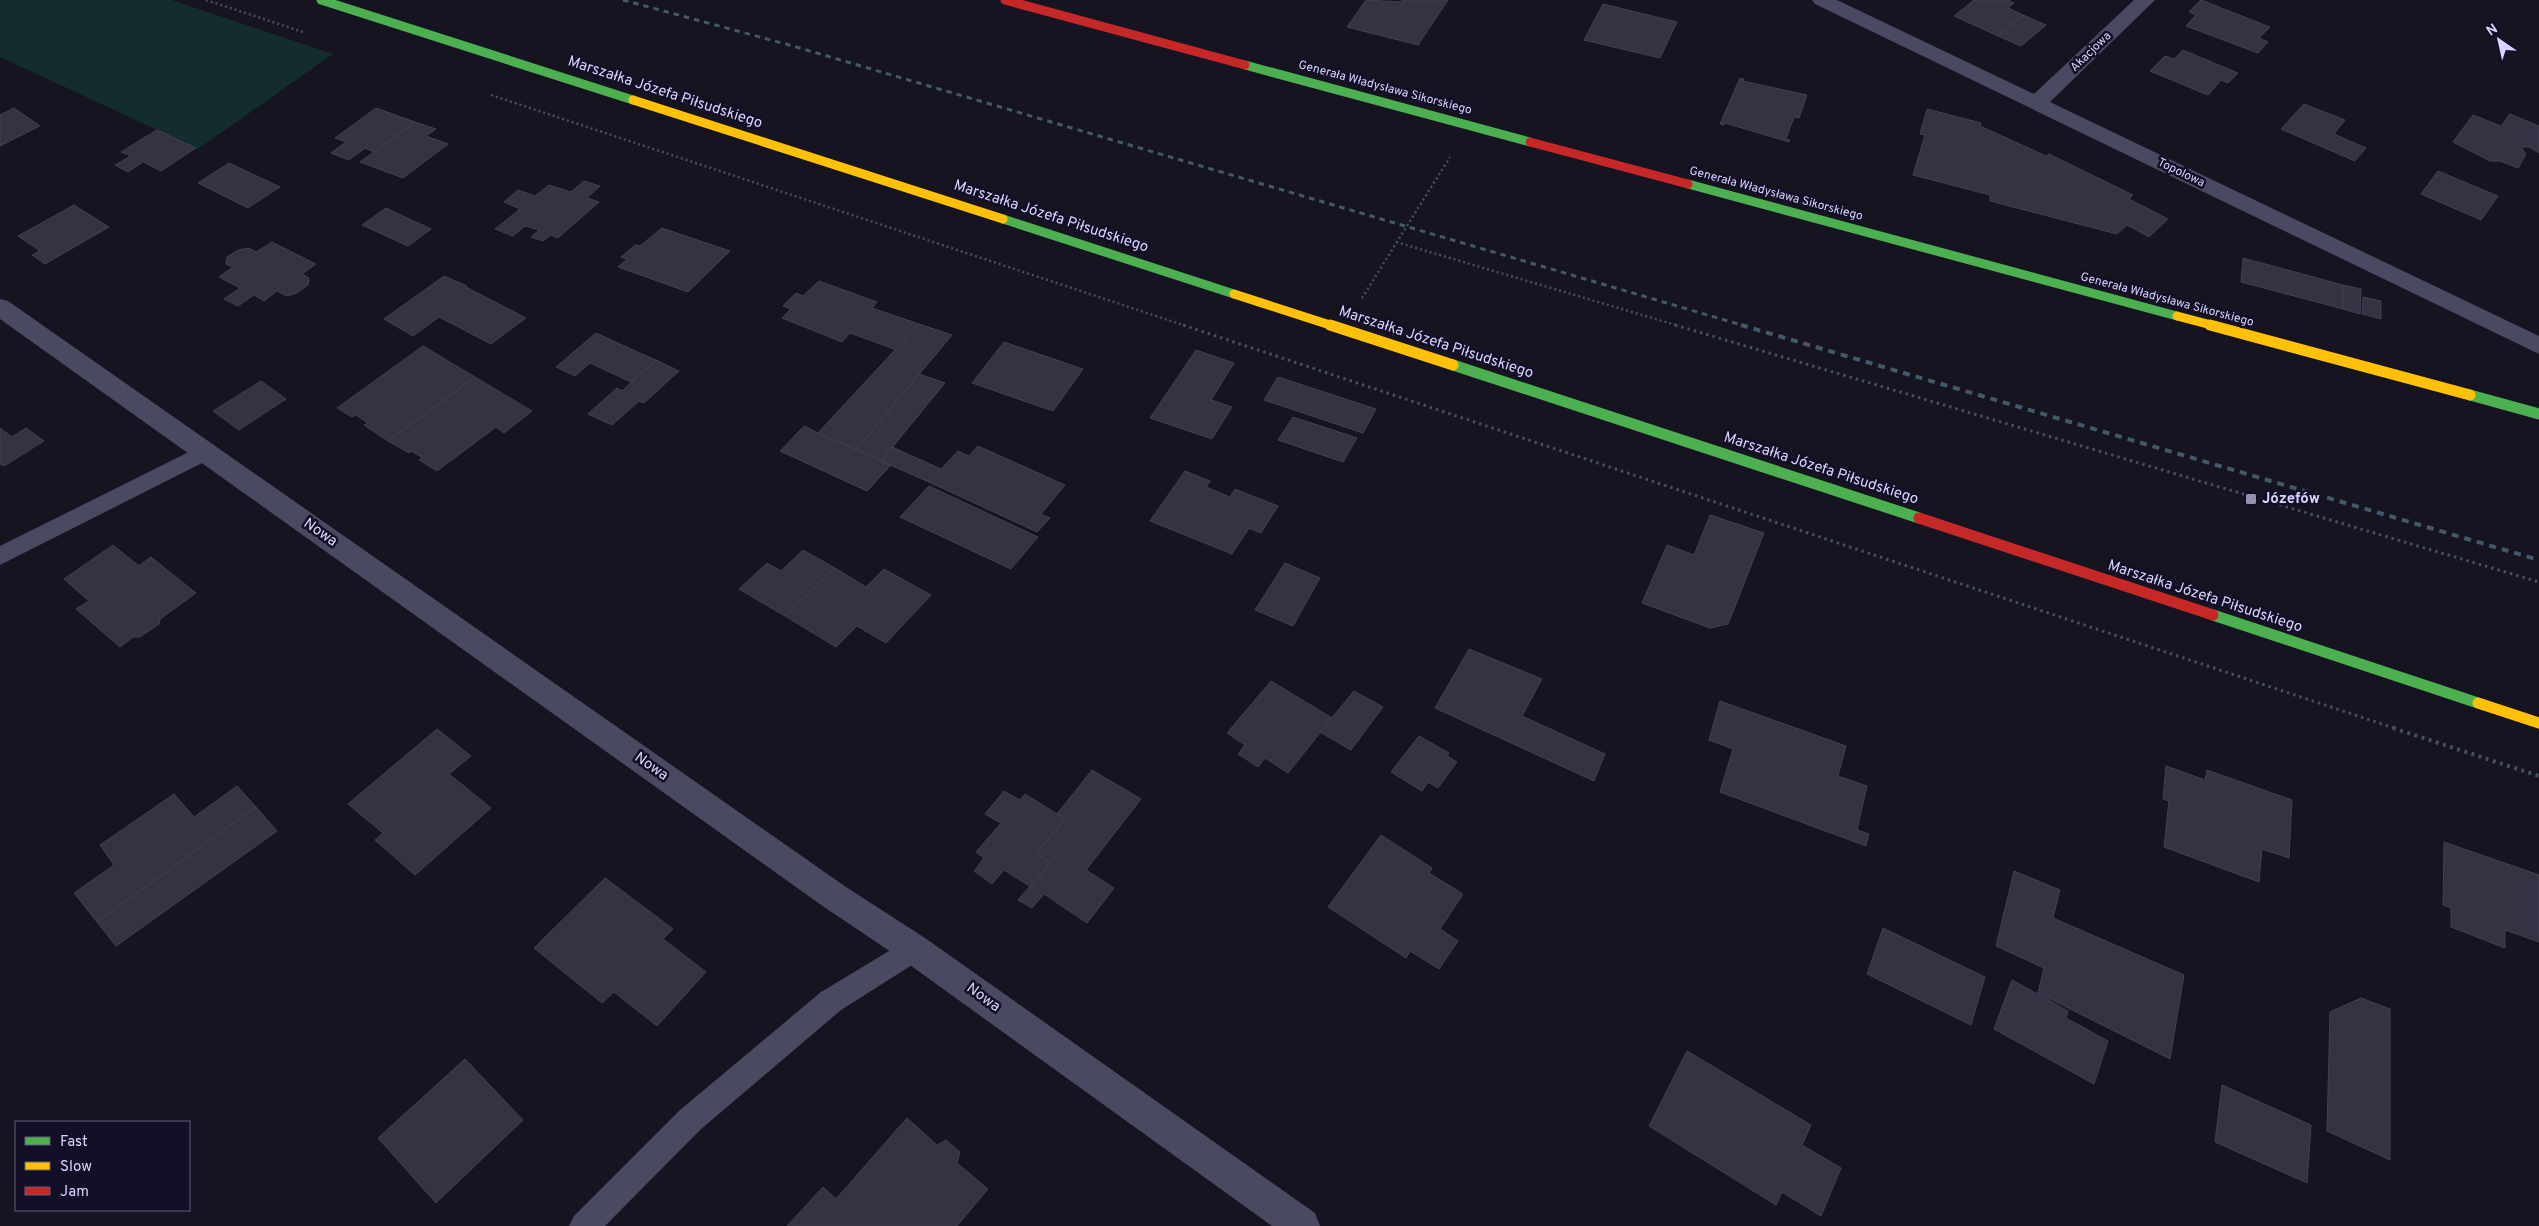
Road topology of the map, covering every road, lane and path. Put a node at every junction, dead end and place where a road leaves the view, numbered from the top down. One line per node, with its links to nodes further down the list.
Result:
1 (206, 0): 6 (path)
2 (321, 0): 12 (main road, Marszałka Józefa Piłsudskiego)
3 (1006, 0): 9 (main road, Generała Władysława Sikorskiego)
4 (1822, 0): 8 (street, Topolowa)
5 (2146, 0): 8 (street, Akacjowa)
6 (310, 34)
7 (488, 94): 19 (path)
8 (2037, 103): 13 (street, Topolowa)
9 (1470, 125): 10 (path); 14 (main road, Generała Władysława Sikorskiego)
10 (1396, 242): 12 (path); 17 (path)
11 (0, 307): 15 (street, Nowa)
12 (1343, 328): 18 (main road, Marszałka Józefa Piłsudskiego)
13 (2539, 346)
14 (2539, 414)
15 (205, 452): 16 (lane); 20 (street, Nowa)
16 (0, 556)
17 (2539, 582)
18 (2539, 723)
19 (2539, 776)
20 (914, 949): 21 (lane); 22 (street, Nowa)
21 (584, 1226)
22 (1302, 1226)

